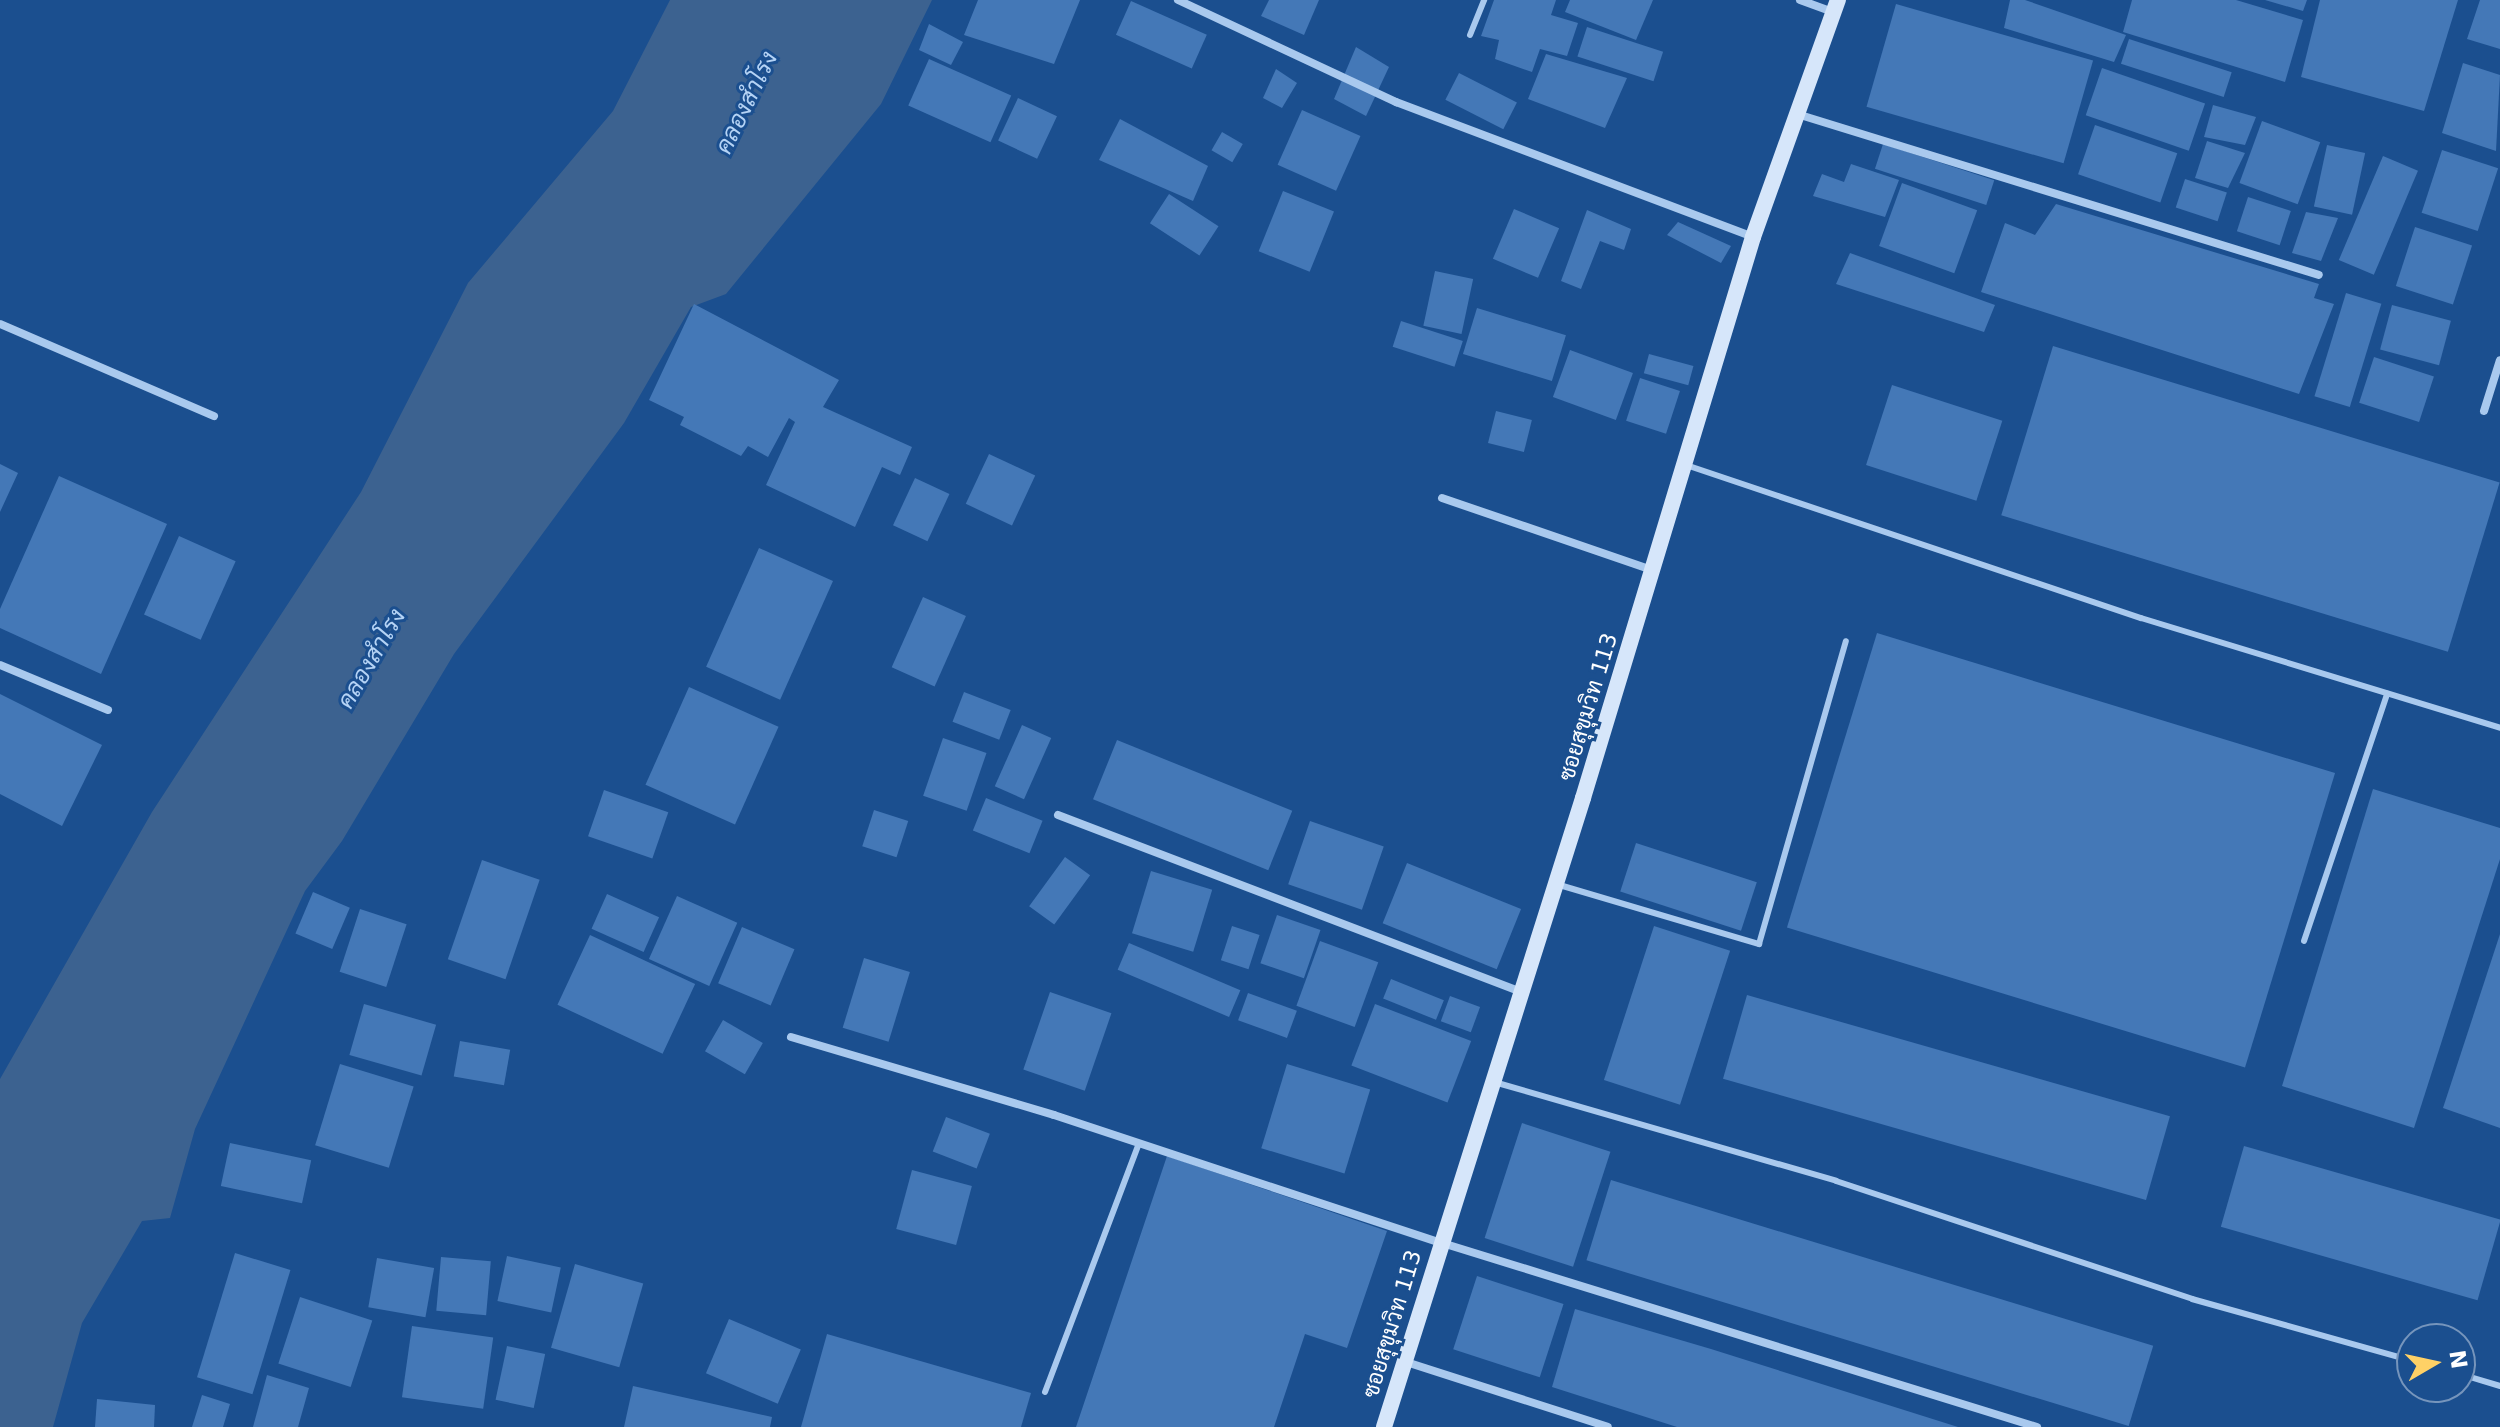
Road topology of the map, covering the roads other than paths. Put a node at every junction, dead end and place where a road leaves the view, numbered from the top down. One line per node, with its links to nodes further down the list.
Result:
1 (1178, 0): 7 (street)
2 (1484, 0): 5 (lane)
3 (1800, 0): 4 (street)
4 (1836, 6): 6 (main road, ซอยสุขุมวิท 113)
5 (1470, 35)
6 (1797, 114): 7 (main road, ซอยสุขุมวิท 113); 8 (street)
7 (1753, 237): 13 (main road, ซอยสุขุมวิท 113)
8 (2319, 275)
9 (0, 324): 12 (street)
10 (2500, 360): 11 (street)
11 (2484, 411)
12 (214, 416)
13 (1683, 464): 15 (main road, ซอยสุขุมวิท 113); 18 (lane)
14 (1442, 498): 15 (street)
15 (1652, 570): 22 (main road, ซอยสุขุมวิท 113)
16 (1846, 641): 22 (lane)
17 (0, 665): 19 (street)
18 (2387, 694): 20 (lane); 23 (lane)
19 (108, 710)
20 (2500, 728)
21 (1058, 815): 24 (street)
22 (1556, 884): 24 (main road, ซอยสุขุมวิท 113)
23 (2304, 941)
24 (1522, 992): 26 (main road, ซอยสุขุมวิท 113)
25 (791, 1037): 27 (street)
26 (1494, 1082): 28 (main road, ซอยสุขุมวิท 113); 29 (lane)
27 (1139, 1143): 28 (street); 33 (lane)
28 (1439, 1242): 30 (main road, ซอยสุขุมวิท 113); 37 (street)
29 (2396, 1356)
30 (1403, 1361): 34 (street); 35 (main road, ซอยสุขุมวิท 113)
31 (2476, 1379): 32 (lane)
32 (2500, 1386)
33 (1045, 1392)
34 (1585, 1424): 36 (street)
35 (1384, 1427)
36 (1608, 1427)
37 (2037, 1427)

